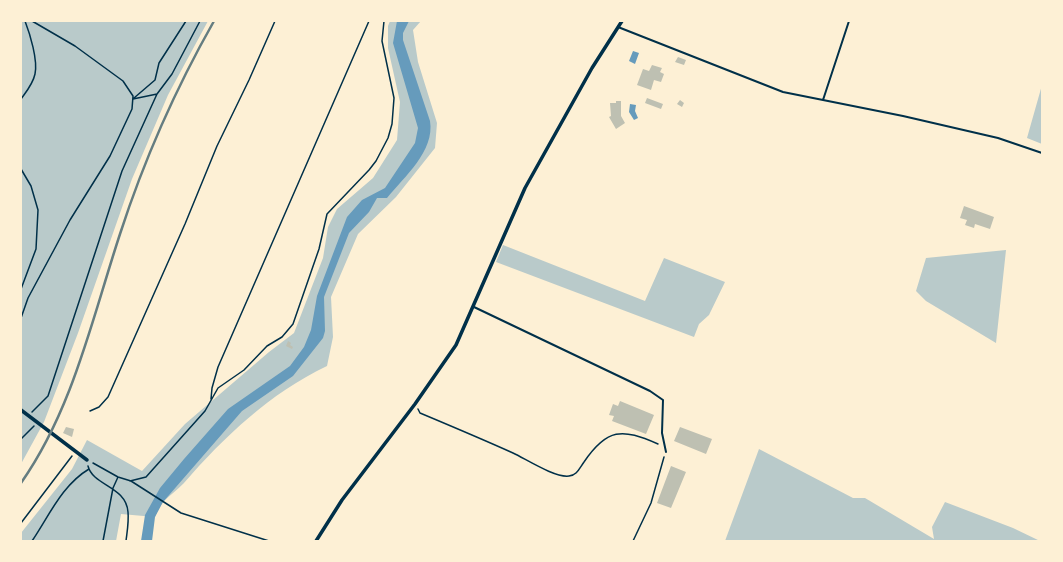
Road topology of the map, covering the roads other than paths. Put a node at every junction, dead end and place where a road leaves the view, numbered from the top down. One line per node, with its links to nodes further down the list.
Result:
1 (622, 21): 3 (street)
2 (848, 21): 4 (lane)
3 (618, 27): 4 (lane); 6 (street)
4 (823, 100): 5 (lane)
5 (1042, 153)
6 (474, 307): 8 (lane); 10 (street)
7 (21, 410): 9 (street)
8 (666, 452)
9 (87, 460)
10 (316, 541)

